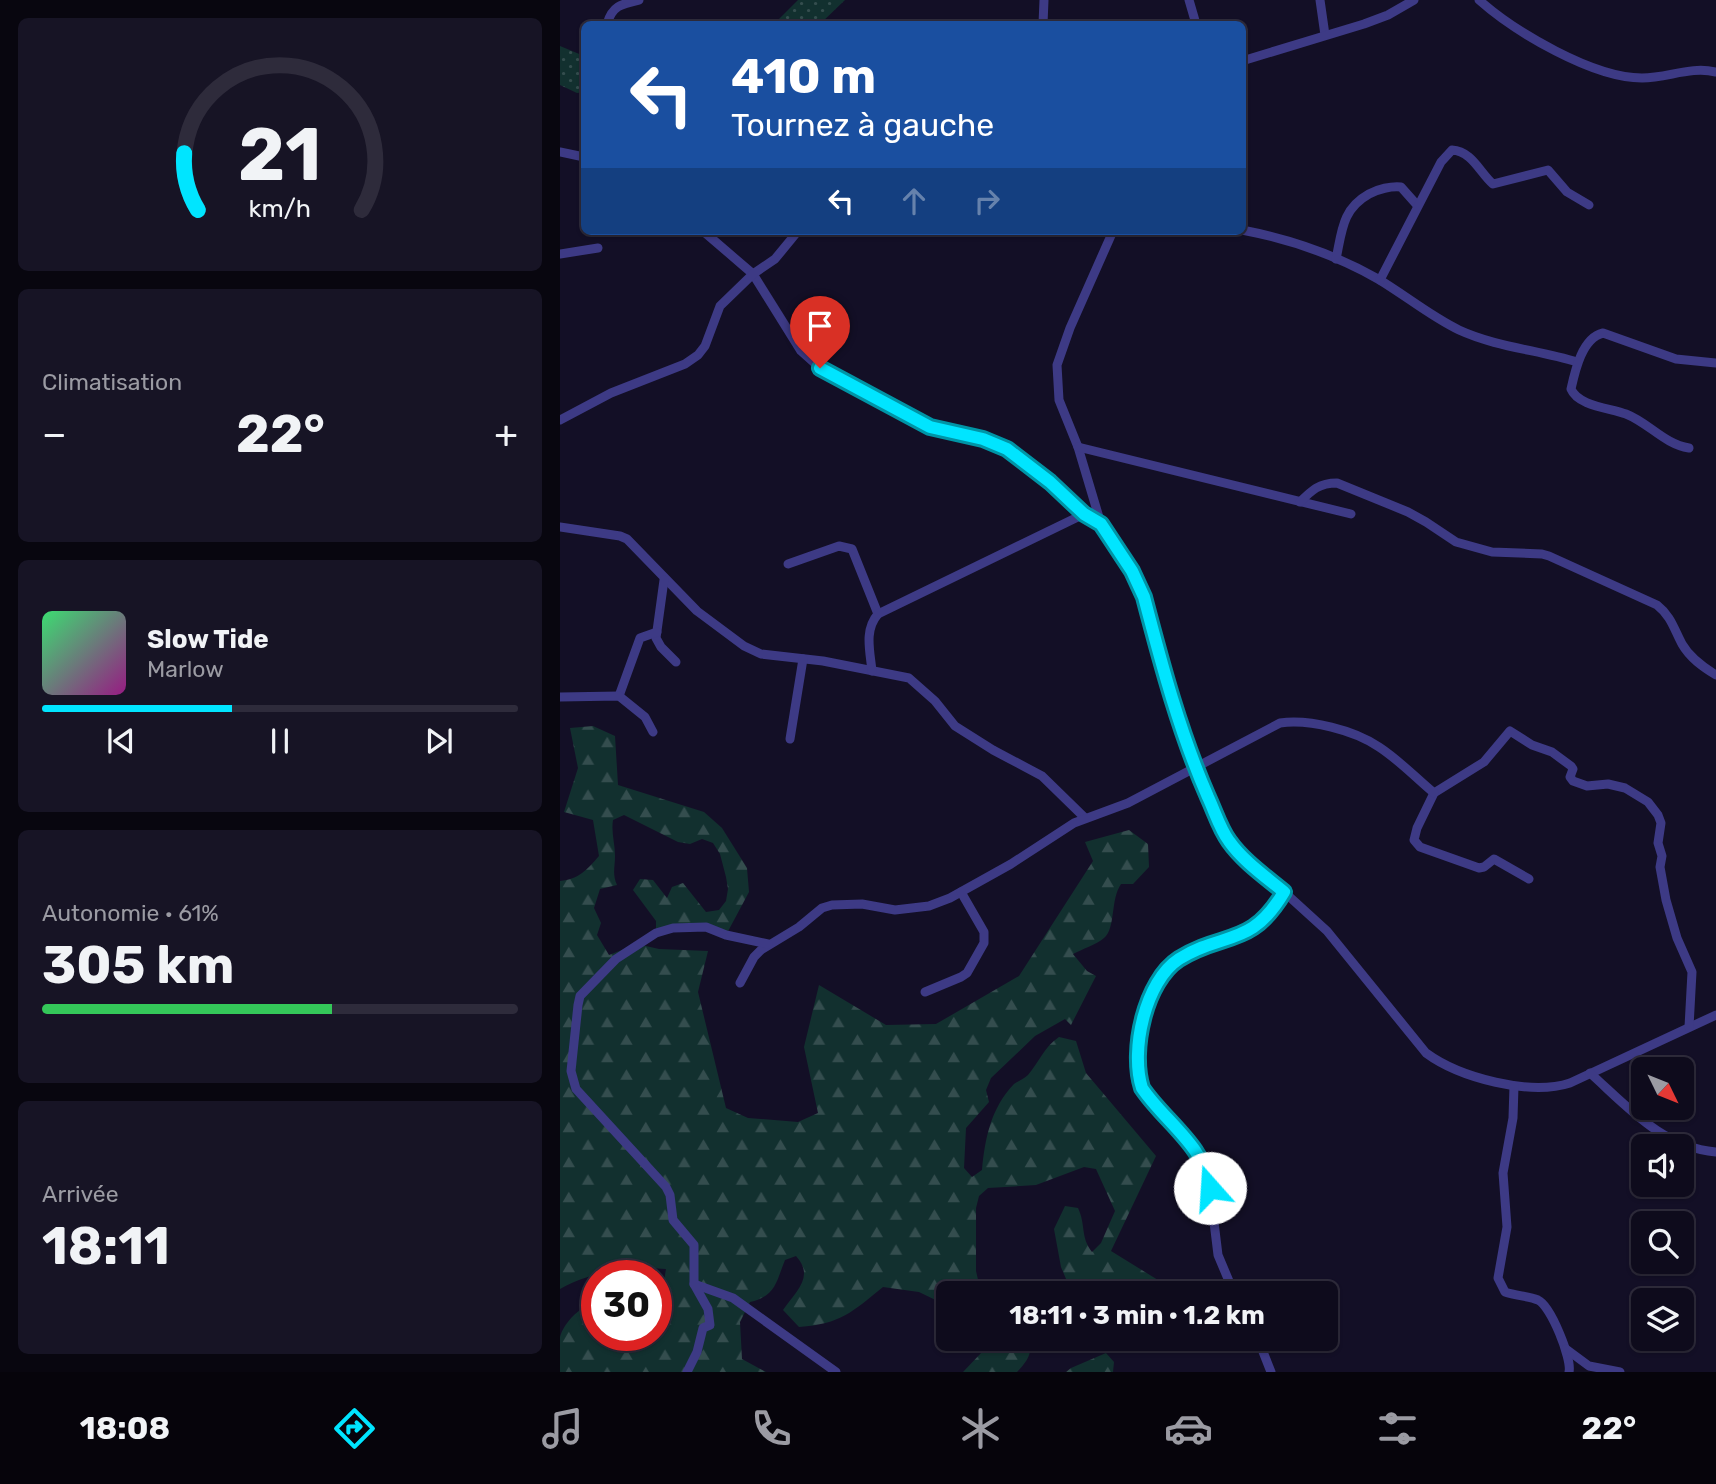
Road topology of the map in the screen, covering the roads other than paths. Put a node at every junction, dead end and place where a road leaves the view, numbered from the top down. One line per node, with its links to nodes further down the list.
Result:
1 (639, 0): 7 (street)
2 (1044, 0): 8 (street)
3 (1189, 0): 9 (street)
4 (1321, 0): 10 (street)
5 (1414, 0): 10 (street)
6 (1479, 0): 12 (street)
7 (608, 21)
8 (1043, 21)
9 (1195, 21)
10 (1325, 35): 11 (street)
11 (1246, 60)
12 (1716, 72)
13 (560, 152): 14 (street)
14 (581, 156)
15 (1417, 205): 16 (street); 23 (street); 25 (street)
16 (1589, 205)
17 (1246, 231): 23 (street)
18 (708, 235): 24 (street)
19 (795, 235): 24 (street)
20 (1111, 235): 29 (street)
21 (598, 248): 22 (street)
22 (560, 254)
23 (1336, 259): 25 (street)
24 (753, 274): 28 (street); 32 (street)
25 (1380, 280): 26 (street)
26 (1577, 362): 27 (street); 30 (street)
27 (1716, 363)
28 (560, 420)
29 (1079, 447): 31 (street); 34 (street)
30 (1689, 448)
31 (1300, 502): 33 (street); 43 (street)
32 (1084, 514): 34 (street); 38 (street)
33 (1351, 514)
34 (1101, 524): 48 (street)
35 (560, 527): 37 (street)
36 (788, 564): 38 (street)
37 (664, 580): 39 (street); 40 (street)
38 (878, 614): 42 (street)
39 (657, 632): 41 (street); 44 (street)
40 (803, 659): 42 (street); 47 (street)
41 (676, 662)
42 (872, 671): 50 (street)
43 (1716, 675)
44 (619, 696): 45 (street); 46 (street)
45 (560, 697)
46 (653, 732)
47 (790, 739)
48 (1195, 768): 49 (street); 50 (street); 53 (street)
49 (1433, 793): 51 (street); 58 (street)
50 (1085, 818): 52 (street)
51 (1529, 879)
52 (961, 892): 54 (street); 56 (street)
53 (1284, 892): 60 (street); 62 (street)
54 (768, 944): 55 (street); 63 (street)
55 (740, 983)
56 (925, 992)
57 (1716, 1015): 58 (street)
58 (1689, 1027): 59 (street)
59 (1590, 1073): 60 (street); 61 (street)
60 (1514, 1086): 64 (street)
61 (1716, 1152)
62 (1229, 1281)
63 (694, 1284): 66 (street); 67 (street)
64 (1566, 1349): 69 (street); 70 (street)
65 (1263, 1351): 68 (street)
66 (687, 1372)
67 (836, 1372)
68 (1271, 1372)
69 (1569, 1372)
70 (1620, 1372)

